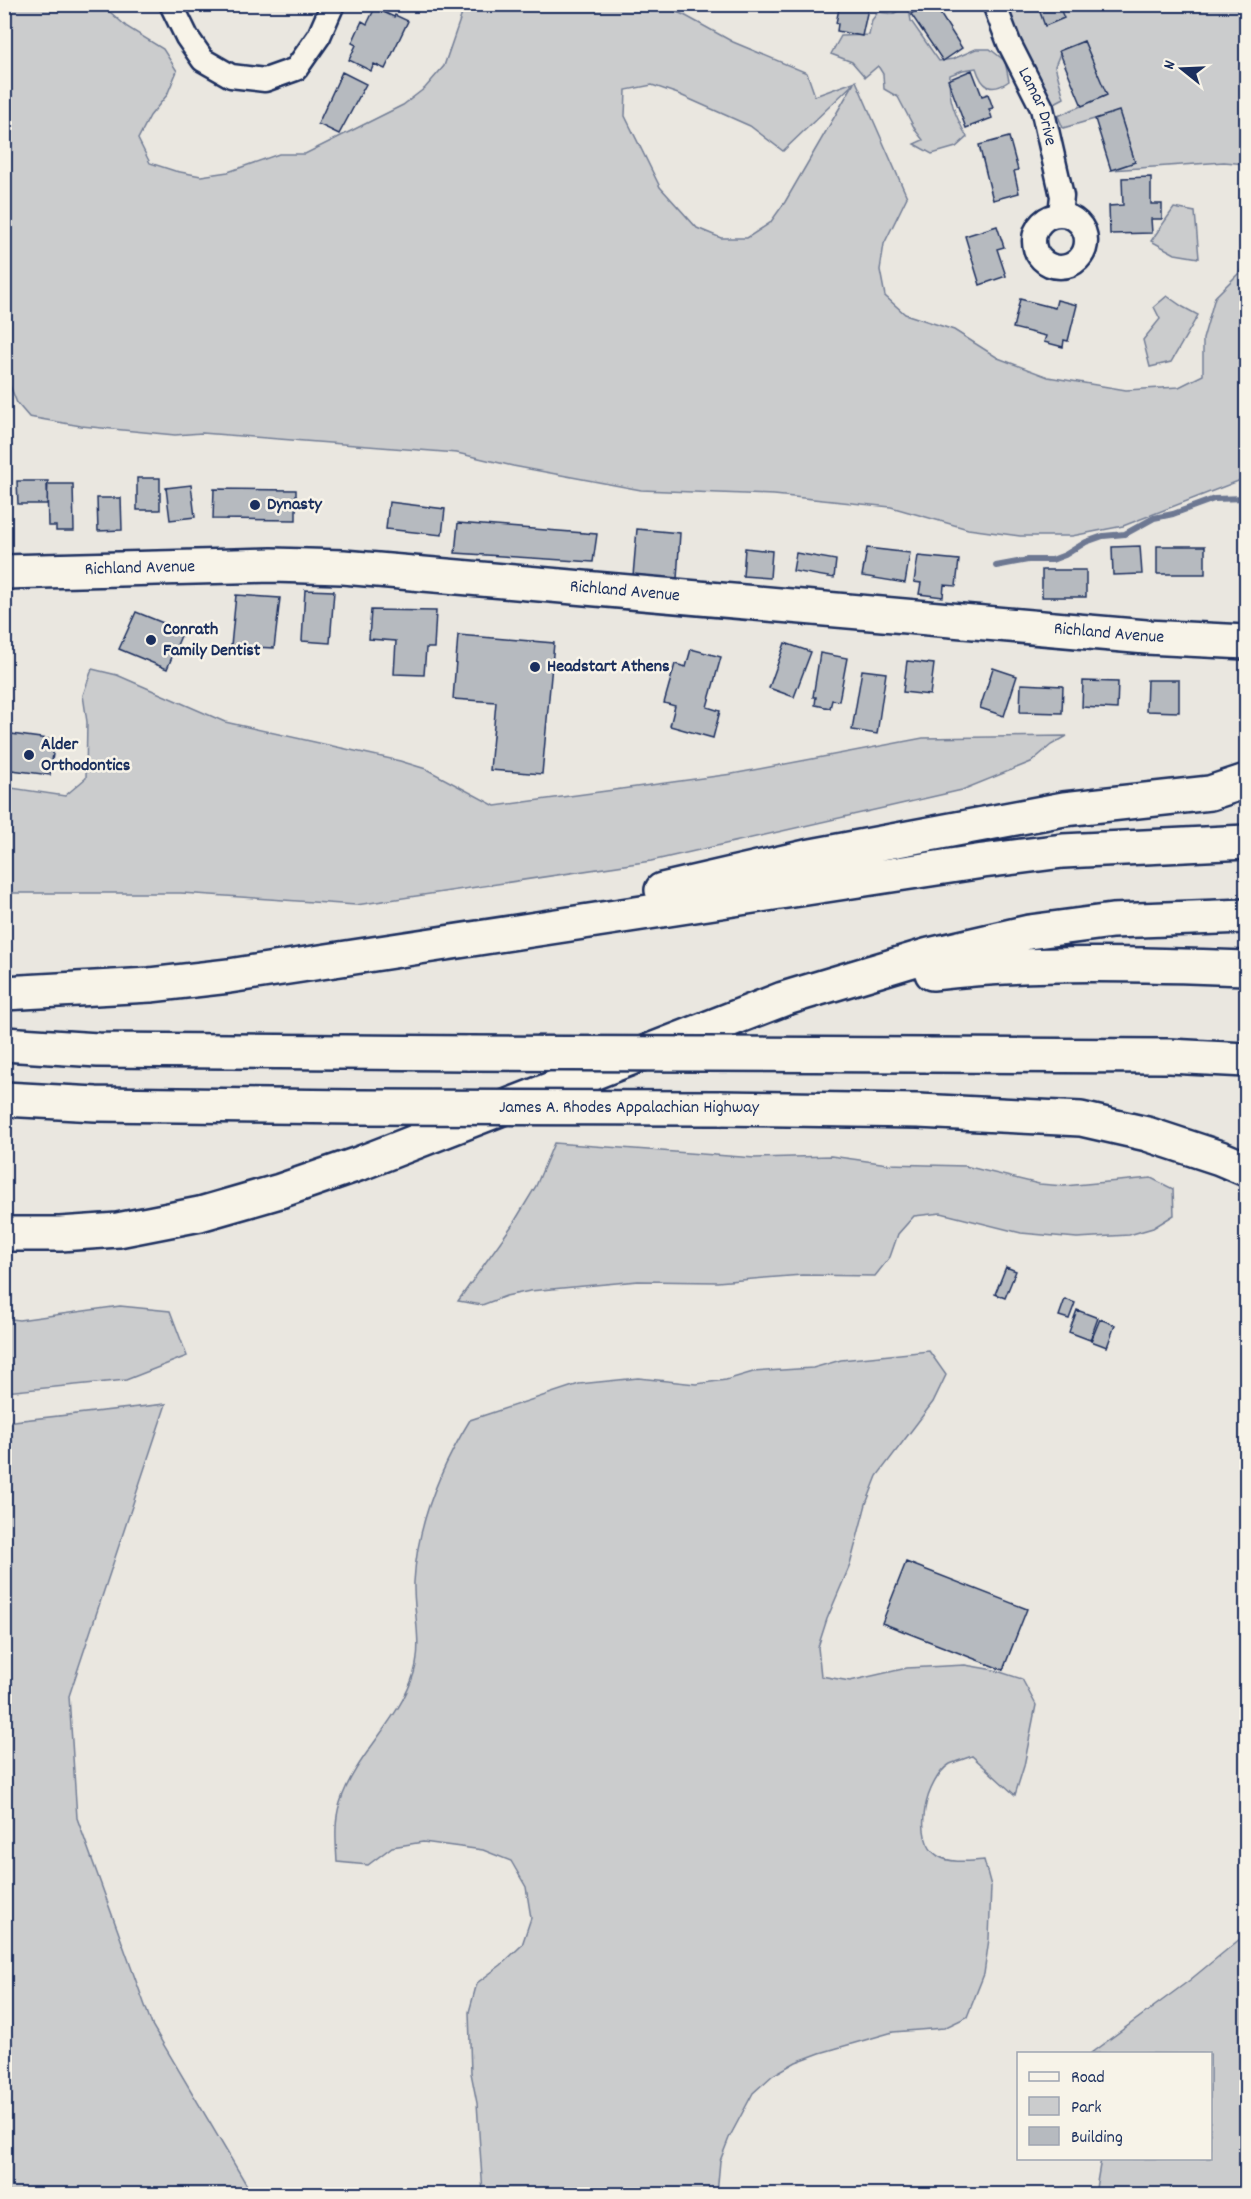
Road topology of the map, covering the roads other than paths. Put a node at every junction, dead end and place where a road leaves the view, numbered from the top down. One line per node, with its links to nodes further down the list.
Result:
1 (171, 4): 2 (street)
2 (333, 4)
3 (994, 4): 4 (street, Lamar Drive)
4 (1060, 214)
5 (4, 572): 6 (main road, Richland Avenue)
6 (1246, 642)
7 (1246, 781): 10 (main road)
8 (1246, 842): 10 (main road)
9 (1246, 916): 13 (main road)
10 (405, 950): 12 (main road)
11 (1246, 968): 13 (main road)
12 (4, 993)
13 (783, 999): 18 (main road)
14 (4, 1044): 15 (main road, bridge)
15 (1246, 1060)
16 (4, 1099): 17 (main road, James A. Rhodes Appalachian Highway, bridge)
17 (1246, 1169)
18 (4, 1234)

